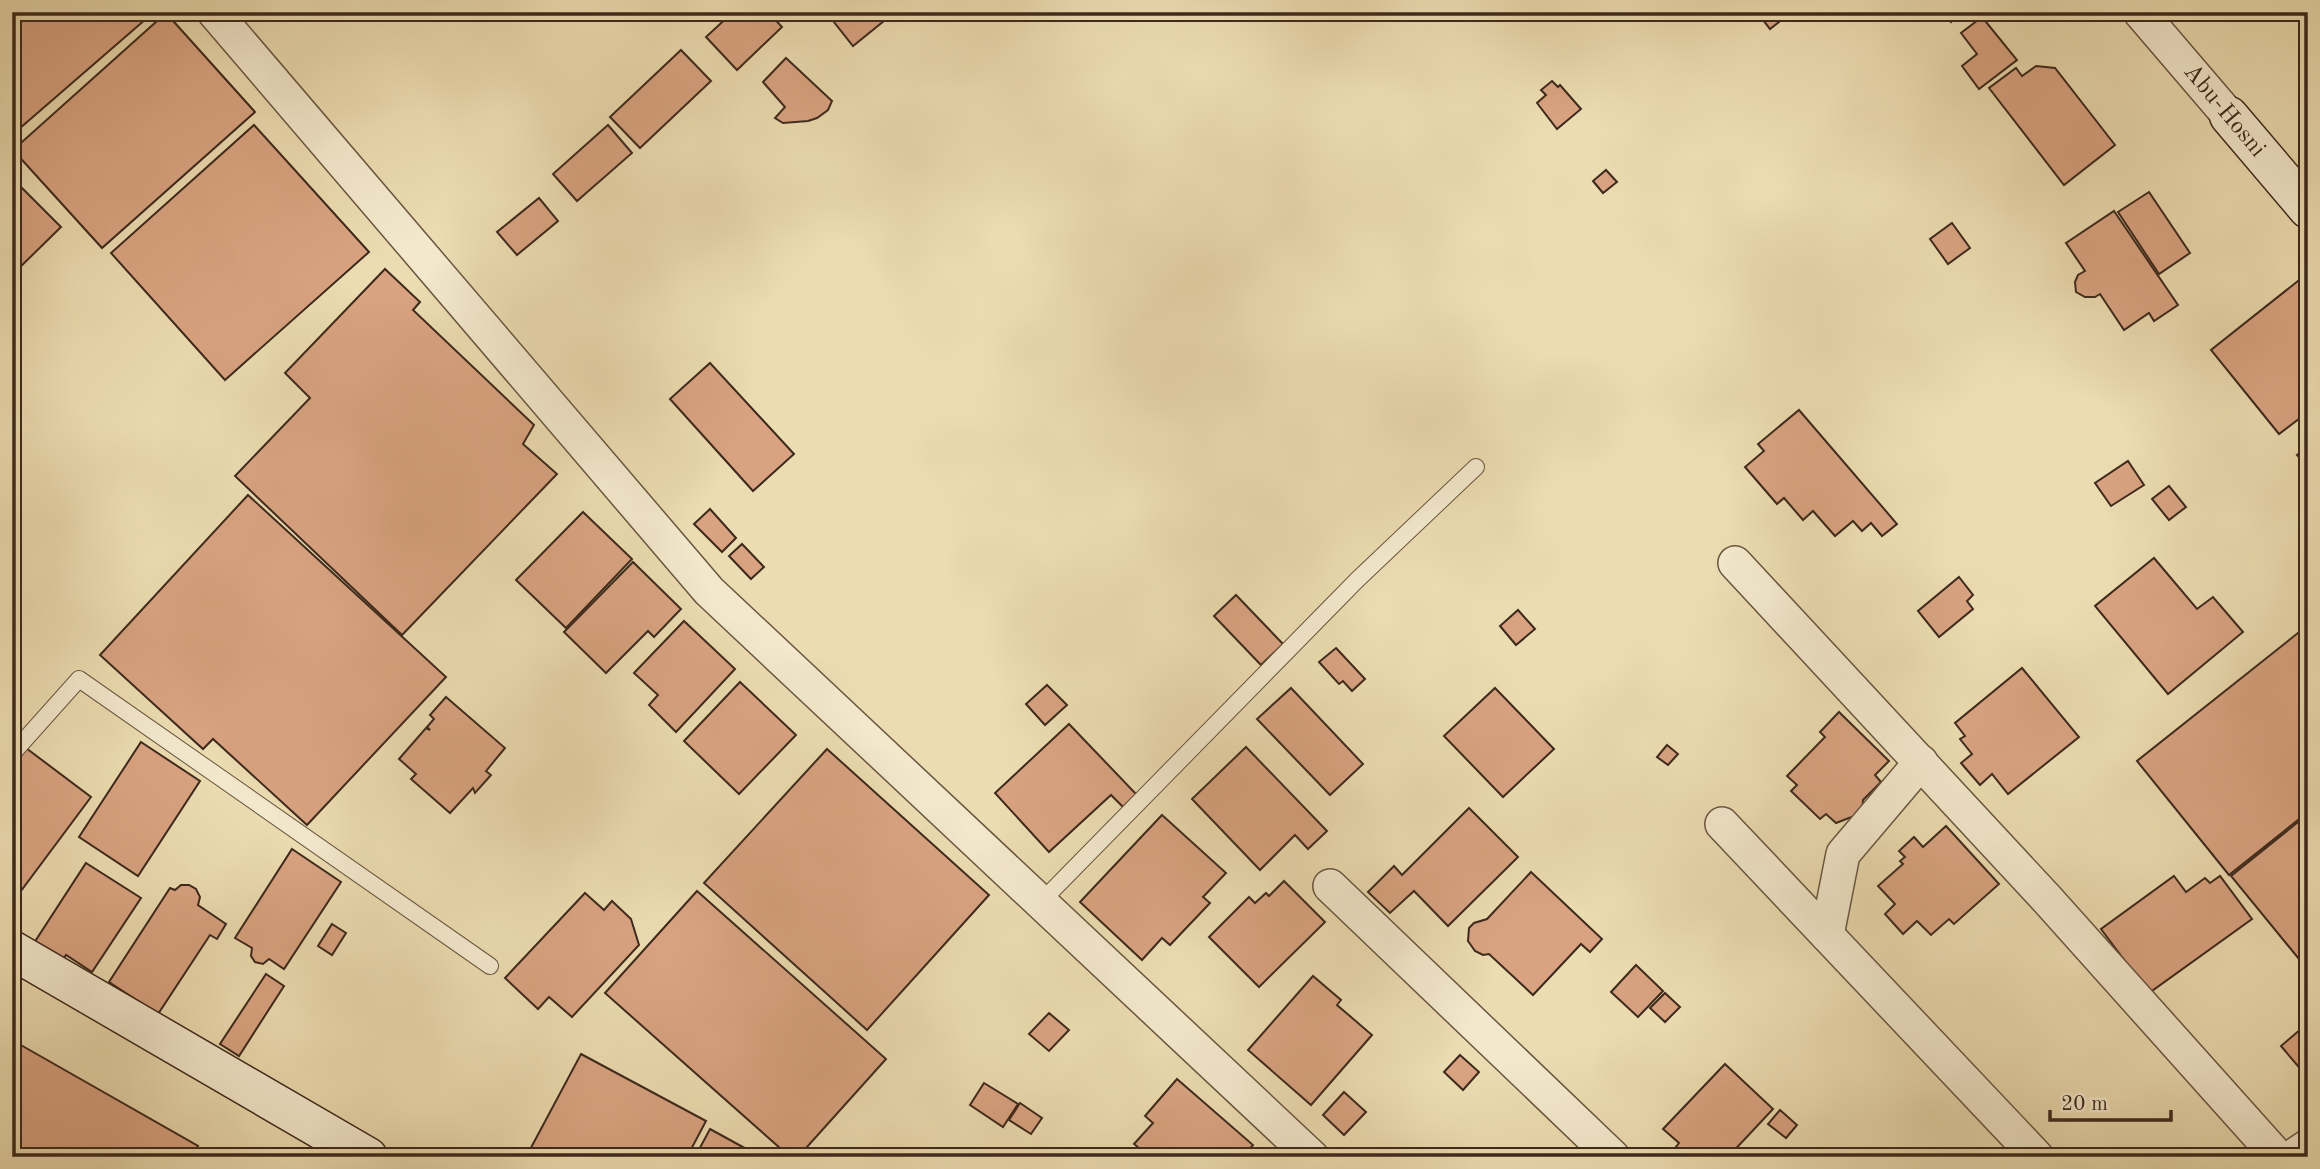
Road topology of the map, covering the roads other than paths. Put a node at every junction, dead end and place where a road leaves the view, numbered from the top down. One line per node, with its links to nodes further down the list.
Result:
1 (214, 12): 11 (street)
2 (2140, 12): 3 (street, Abu-Hosni)
3 (2229, 116): 4 (street, Abu-Hosni)
4 (2308, 209)
5 (1476, 467): 11 (lane)
6 (1735, 563): 8 (street)
7 (12, 754): 14 (lane)
8 (1921, 762): 12 (street); 20 (street)
9 (1722, 824): 12 (street)
10 (1331, 886): 18 (street)
11 (1042, 901): 17 (street)
12 (1827, 935): 19 (street)
13 (12, 950): 16 (street)
14 (490, 966)
15 (2308, 1146): 21 (street)
16 (368, 1157)
17 (1312, 1157)
18 (1613, 1157)
19 (2036, 1157)
20 (2278, 1157)
21 (2292, 1157)

